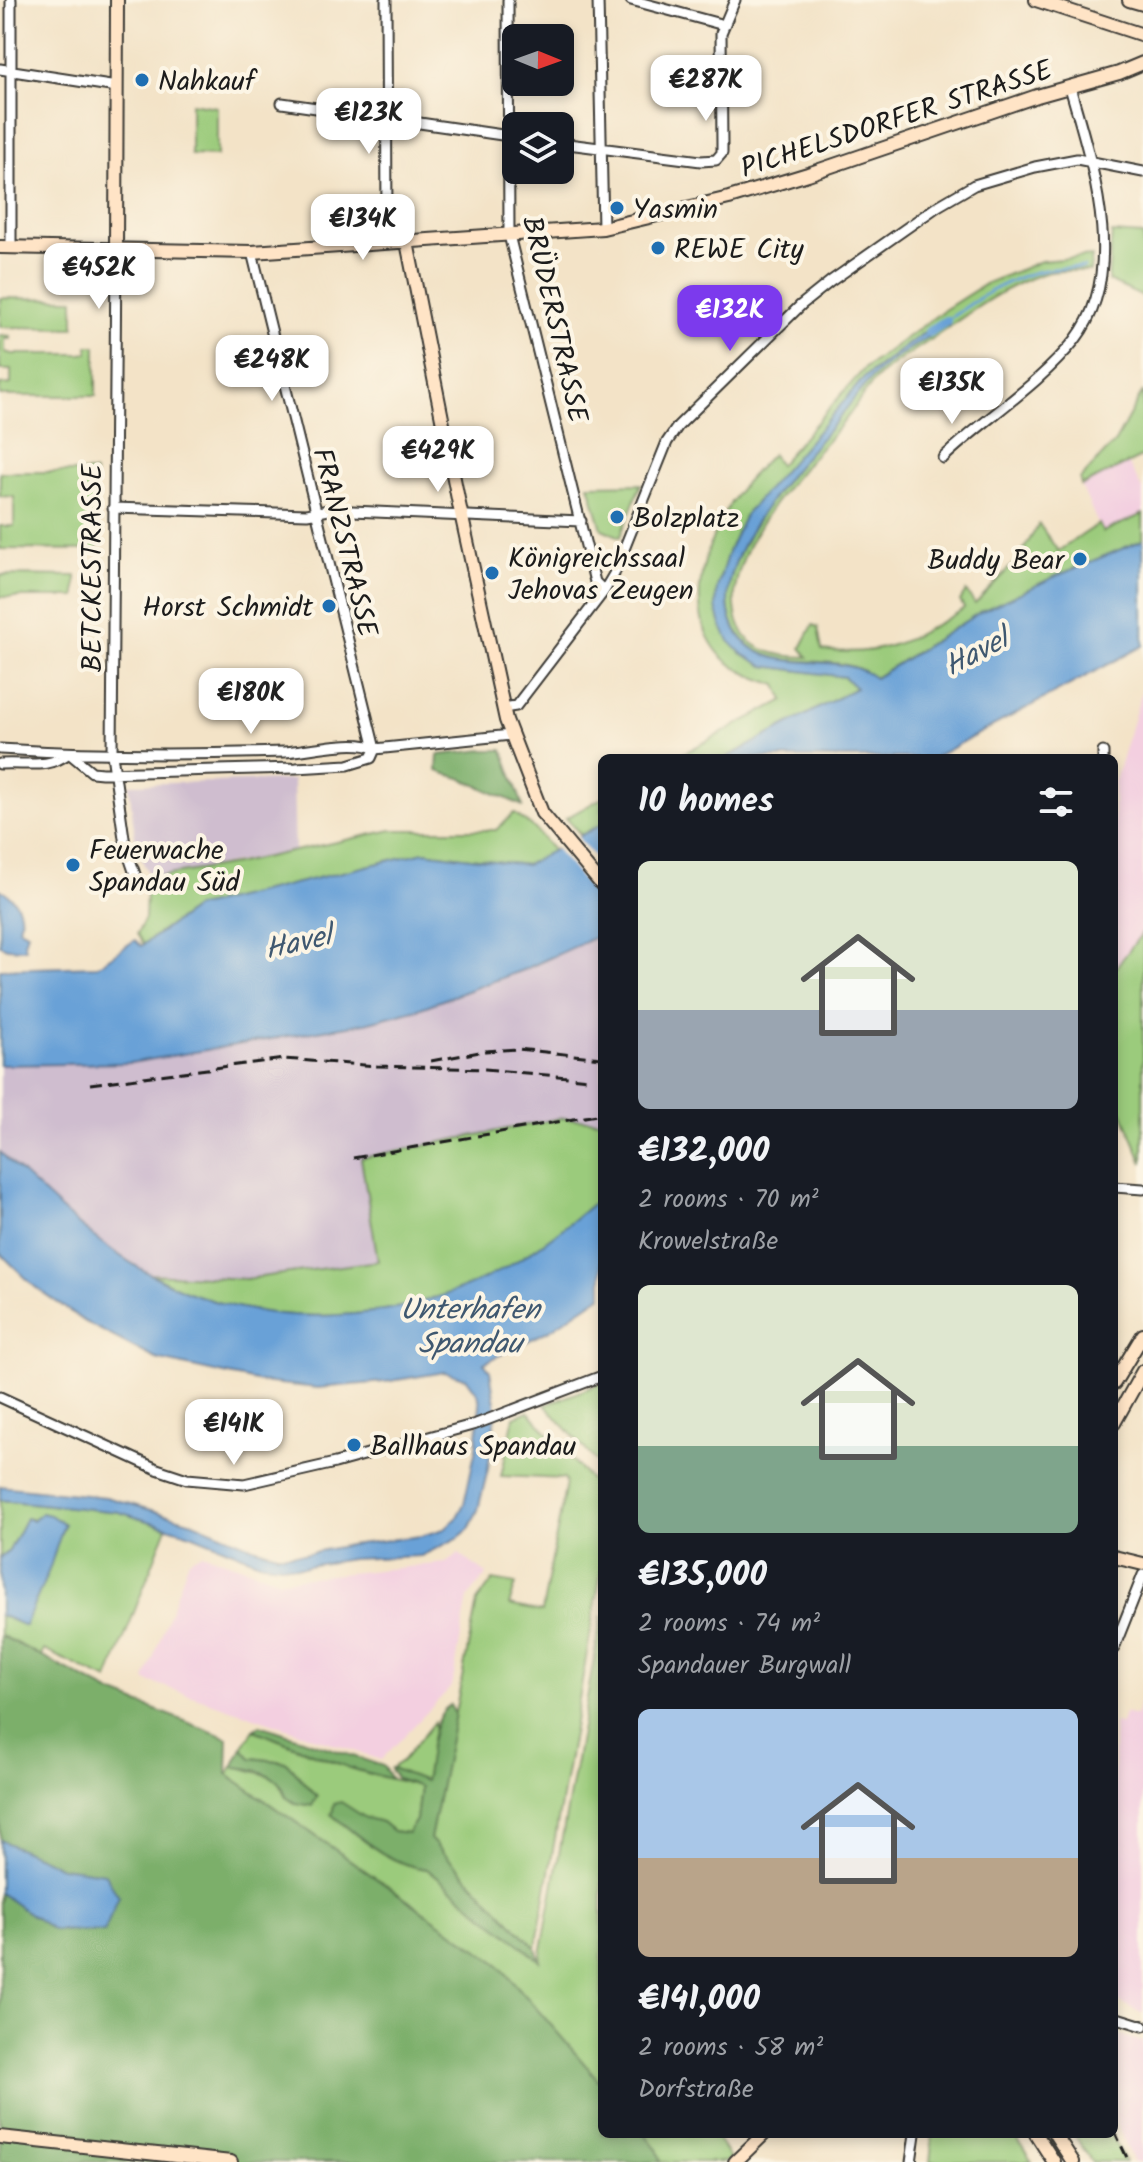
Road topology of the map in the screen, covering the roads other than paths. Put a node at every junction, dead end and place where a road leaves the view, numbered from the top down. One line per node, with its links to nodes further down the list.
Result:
1 (11, 0): 15 (street)
2 (117, 0): 16 (street)
3 (386, 0): 20 (street)
4 (508, 0): 19 (street, BRÜDERSTRASSE)
5 (598, 0): 23 (street)
6 (631, 0): 11 (street)
7 (735, 0): 11 (street)
8 (1036, 0): 12 (street)
9 (1129, 0): 10 (street)
10 (1143, 4)
11 (724, 25): 23 (street)
12 (1143, 35)
13 (1143, 53): 14 (street, PICHELSDORFER STRASSE)
14 (1140, 64): 17 (street, PICHELSDORFER STRASSE)
15 (5, 70): 16 (street); 31 (street)
16 (117, 87): 32 (street)
17 (1070, 87): 24 (street); 28 (street, PICHELSDORFER STRASSE)
18 (282, 103): 20 (street)
19 (511, 112)
20 (385, 118): 21 (street); 27 (street)
21 (502, 135)
22 (574, 145): 23 (street)
23 (601, 149): 28 (street)
24 (1088, 161): 25 (street); 34 (street); 39 (street)
25 (1143, 172)
26 (511, 184): 29 (street, BRÜDERSTRASSE)
27 (387, 222)
28 (603, 228): 29 (street, PICHELSDORFER STRASSE)
29 (509, 235): 30 (street, PICHELSDORFER STRASSE); 38 (street, BRÜDERSTRASSE)
30 (407, 242): 33 (street, PICHELSDORFER STRASSE); 37 (street)
31 (5, 247): 32 (street, PICHELSDORFER STRASSE)
32 (116, 250): 33 (street, PICHELSDORFER STRASSE); 35 (street, BETCKESTRASSE)
33 (252, 252): 36 (street, FRANZSTRASSE)
34 (943, 458)
35 (113, 508): 36 (street); 45 (street, BETCKESTRASSE)
36 (316, 512): 37 (street); 43 (street, FRANZSTRASSE)
37 (461, 516): 38 (street); 40 (street)
38 (581, 521): 39 (street, BRÜDERSTRASSE)
39 (604, 591): 40 (street)
40 (503, 708): 41 (street)
41 (511, 735): 43 (street); 48 (street)
42 (0, 749): 44 (street)
43 (375, 749): 45 (street); 47 (street)
44 (69, 753): 45 (street); 46 (street); 47 (street)
45 (112, 754): 47 (street, BETCKESTRASSE)
46 (0, 764)
47 (113, 773): 49 (street, BETCKESTRASSE)
48 (598, 880)
49 (138, 883)
50 (1118, 1187): 51 (street)
51 (1143, 1189)
52 (1143, 1335): 54 (street)
53 (1143, 1371): 57 (street)
54 (1118, 1376)
55 (598, 1378): 56 (street)
56 (0, 1397)
57 (1118, 1416)
58 (1118, 1558): 59 (street)
59 (1143, 1564)
60 (1143, 1575): 61 (street)
61 (1118, 1638)
62 (1118, 2018): 63 (street)
63 (1143, 2026)
64 (0, 2137): 69 (street)
65 (760, 2138): 70 (street)
66 (914, 2138): 71 (street)
67 (1039, 2138): 72 (street)
68 (1058, 2138): 73 (street)
69 (231, 2162)
70 (735, 2162)
71 (911, 2162)
72 (1054, 2162)
73 (1073, 2162)

